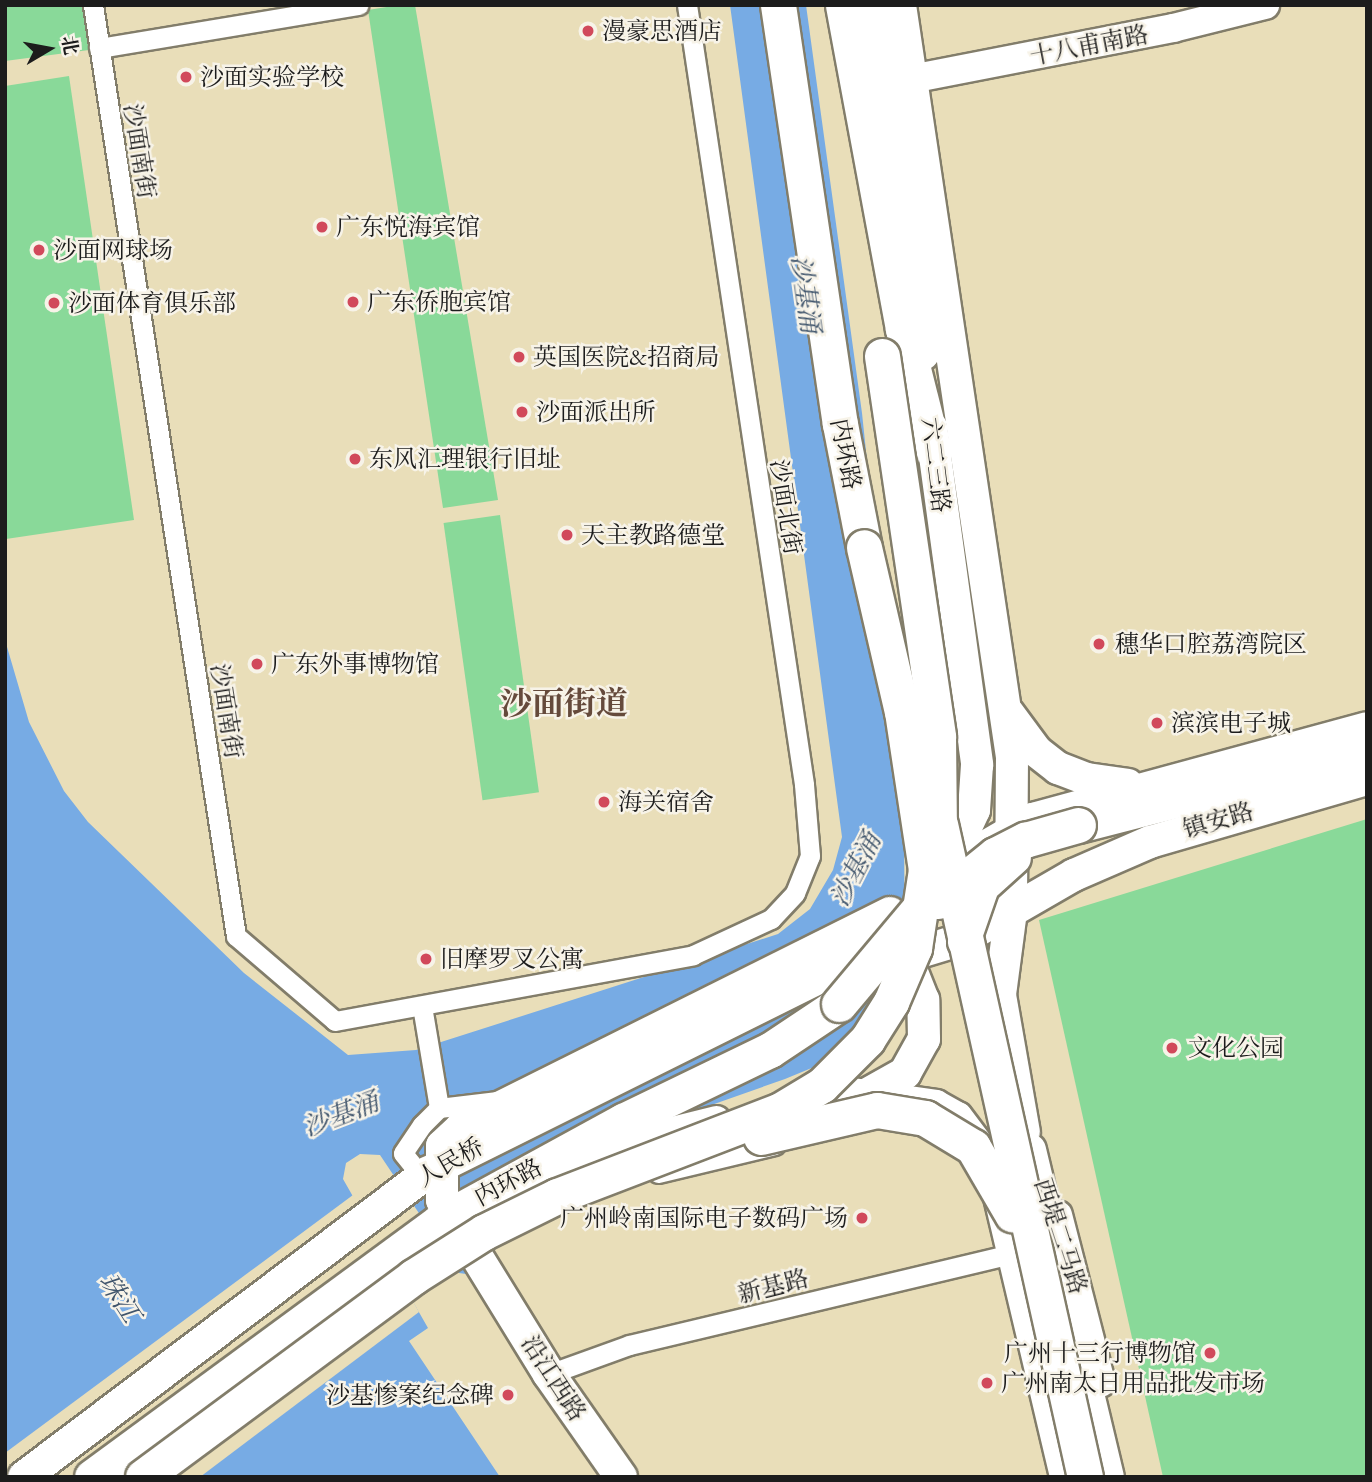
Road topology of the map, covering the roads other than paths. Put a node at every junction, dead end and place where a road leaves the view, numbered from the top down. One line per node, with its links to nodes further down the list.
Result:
1 (93, 5): 10 (street, 沙面南街)
2 (358, 5): 10 (street)
3 (687, 5): 26 (street, 沙面北街)
4 (778, 5): 13 (highway, 内环路)
5 (833, 5): 29 (highway, 内环路, bridge)
6 (843, 5): 12 (highway)
7 (876, 5): 12 (main road, 六二三路)
8 (900, 5): 11 (main road, 六二三路)
9 (1265, 5): 11 (main road, 十八甫南路)
10 (99, 48): 30 (street, 沙面南街)
11 (911, 79): 14 (main road, 六二三路)
12 (934, 452): 15 (main road, 六二三路)
13 (864, 547): 35 (highway, 内环路, bridge); 48 (highway, bridge)
14 (996, 650): 15 (main road); 16 (main road, 六二三路)
15 (965, 654): 25 (main road, 六二三路)
16 (1006, 709): 20 (main road); 22 (main road, 六二三路)
17 (1367, 728): 20 (main road)
18 (1367, 751): 21 (highway)
19 (1367, 779): 23 (main road, 镇安路)
20 (1140, 786): 22 (main road)
21 (1078, 825): 29 (highway, bridge); 36 (main road, bridge)
22 (1013, 826): 24 (main road, 六二三路); 25 (main road)
23 (1074, 876): 24 (main road, 镇安路); 28 (main road)
24 (997, 914): 25 (main road); 27 (main road, 人民桥); 28 (main road, 六二三路)
25 (892, 917): 31 (main road); 41 (main road, 人民桥)
26 (693, 955): 30 (street, 沙面南街)
27 (906, 957): 32 (main road); 42 (main road, 人民桥, bridge)
28 (1000, 995): 34 (main road, 西堤二马路)
29 (839, 1004): 37 (highway, 内环路)
30 (422, 1011): 33 (street)
31 (533, 1091): 33 (street); 37 (main road)
32 (866, 1095): 36 (main road, 西堤二马路); 39 (main road)
33 (439, 1108): 37 (street)
34 (1030, 1150): 49 (main road); 50 (main road); 51 (main road, 西堤二马路)
35 (595, 1182): 36 (highway, bridge); 44 (highway, 内环路, bridge)
36 (1007, 1213): 38 (main road, 西堤二马路); 39 (street); 47 (main road)
37 (453, 1216): 39 (main road, 沿江西路); 43 (highway, 内环路)
38 (1012, 1254): 40 (street, 新基路); 46 (main road, 西堤二马路)
39 (492, 1276): 40 (main road, 沿江西路)
40 (549, 1374): 45 (main road, 沿江西路)
41 (24, 1477)
42 (45, 1477)
43 (92, 1477)
44 (143, 1477)
45 (621, 1477)
46 (1064, 1477)
47 (1072, 1477)
48 (1085, 1477)
49 (1095, 1477)
50 (1108, 1477)
51 (1122, 1477)

